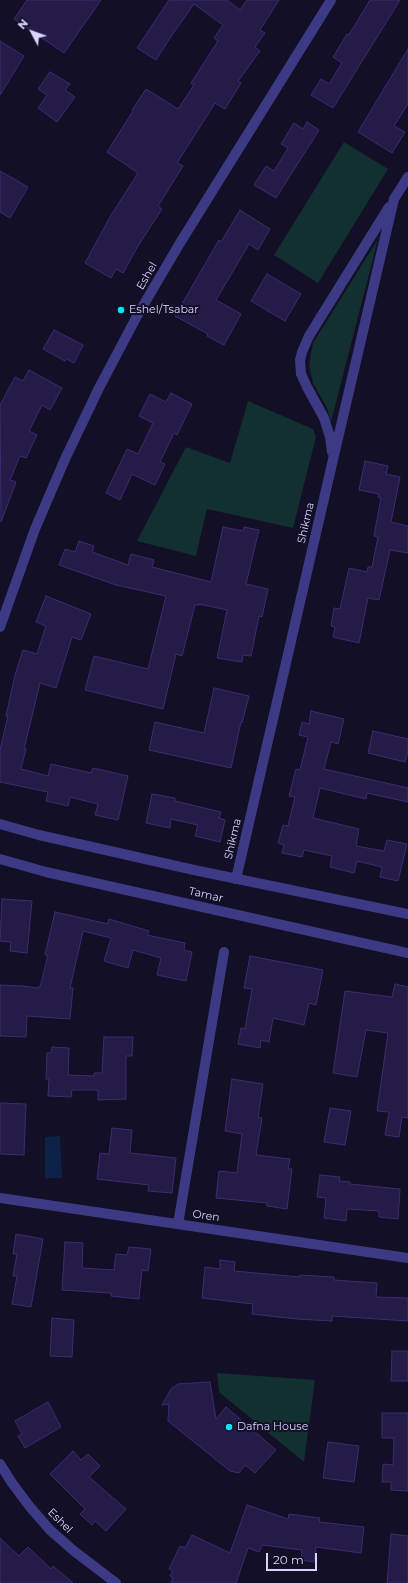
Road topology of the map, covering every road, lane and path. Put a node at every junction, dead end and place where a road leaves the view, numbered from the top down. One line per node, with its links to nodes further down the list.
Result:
1 (331, 0): 5 (street, Eshel)
2 (408, 177): 3 (street, Shikma)
3 (394, 199): 4 (street, Shikma); 4 (street)
4 (332, 460): 8 (street, Shikma)
5 (0, 627)
6 (0, 824): 8 (street, Tamar)
7 (0, 859): 11 (street, Tamar)
8 (236, 879): 9 (street, Tamar)
9 (408, 914)
10 (224, 952): 13 (street)
11 (408, 953)
12 (0, 1198): 13 (street, Oren)
13 (178, 1224): 14 (street, Oren)
14 (408, 1258)
15 (0, 1464): 16 (street, Eshel)
16 (116, 1583)

